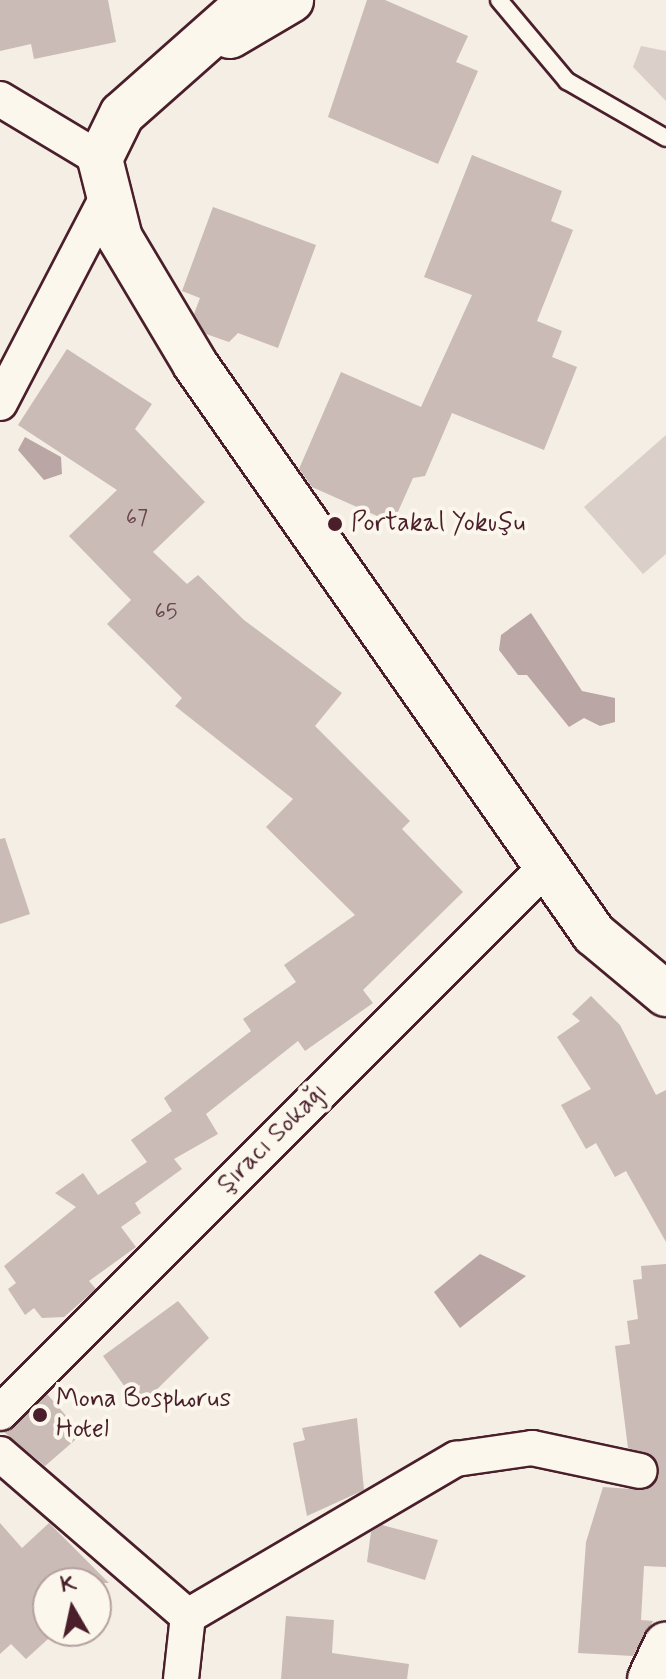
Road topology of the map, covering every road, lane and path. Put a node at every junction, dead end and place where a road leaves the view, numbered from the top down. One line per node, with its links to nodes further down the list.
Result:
1 (251, 0): 4 (main road)
2 (291, 0): 4 (main road)
3 (499, 0): 6 (lane)
4 (170, 64): 7 (main road)
5 (0, 99): 7 (street)
6 (666, 138)
7 (105, 176): 8 (street); 9 (main road)
8 (0, 403)
9 (547, 866): 10 (main road); 11 (street, Şıracı Sokağı)
10 (666, 994)
11 (0, 1413)
12 (0, 1454): 14 (street)
13 (640, 1471): 14 (street)
14 (188, 1616): 16 (street)
15 (666, 1645): 17 (main road)
16 (181, 1679)
17 (650, 1679)

